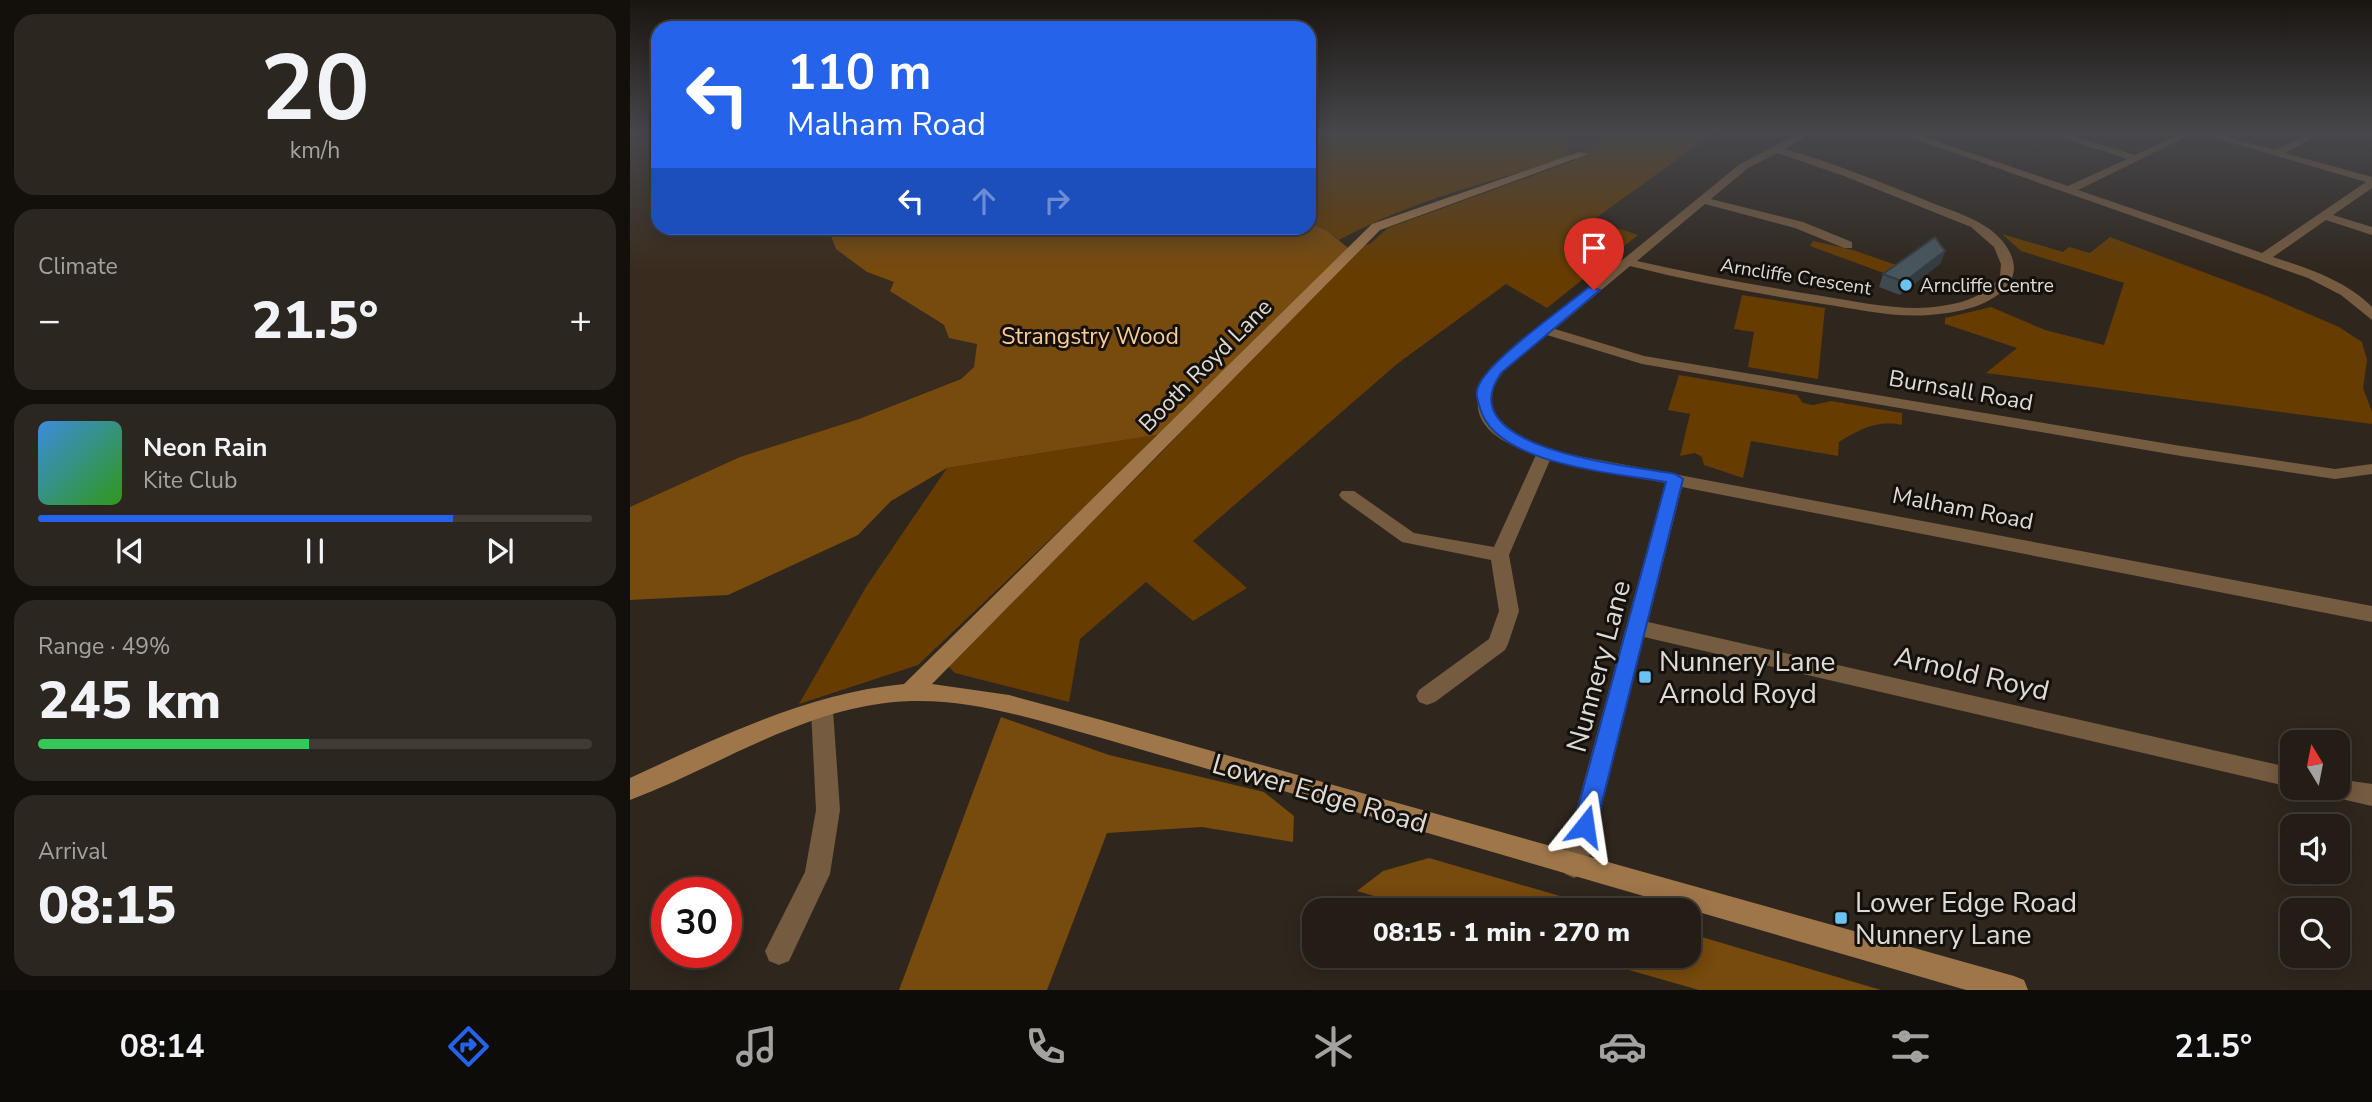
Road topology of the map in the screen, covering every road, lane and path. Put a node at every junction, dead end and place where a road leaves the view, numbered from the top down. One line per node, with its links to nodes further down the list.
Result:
1 (1512, 179): 24 (street, Booth Royd Lane)
2 (1728, 179): 8 (street)
3 (1863, 179): 13 (street, Arncliffe Crescent)
4 (2038, 179): 7 (street)
5 (2091, 179): 7 (street)
6 (2372, 182): 9 (street)
7 (2069, 190): 12 (street)
8 (1703, 200): 11 (street); 13 (street)
9 (2327, 217): 10 (street); 12 (street)
10 (2372, 231)
11 (1848, 244)
12 (2265, 257): 14 (street)
13 (1627, 262): 15 (street)
14 (2372, 316)
15 (1545, 330): 16 (street, Malham Road); 17 (street, Burnsall Road)
16 (1545, 453): 18 (street, Malham Road); 20 (street)
17 (2372, 469)
18 (1675, 479): 21 (street, Malham Road); 22 (street, Nunnery Lane)
19 (1348, 495): 20 (street)
20 (1500, 555): 25 (street)
21 (2367, 613): 23 (street)
22 (1638, 628): 27 (street, Arnold Royd); 31 (street, Nunnery Lane)
23 (2372, 632)
24 (911, 692): 26 (street, Lower Edge Road); 31 (street, Lower Edge Road)
25 (1427, 696)
26 (822, 710): 28 (street, Lower Edge Road); 32 (street)
27 (2280, 775)
28 (630, 789)
29 (2350, 791): 30 (street)
30 (2372, 795)
31 (1574, 866): 33 (street, Lower Edge Road)
32 (779, 951)
33 (2014, 990)

